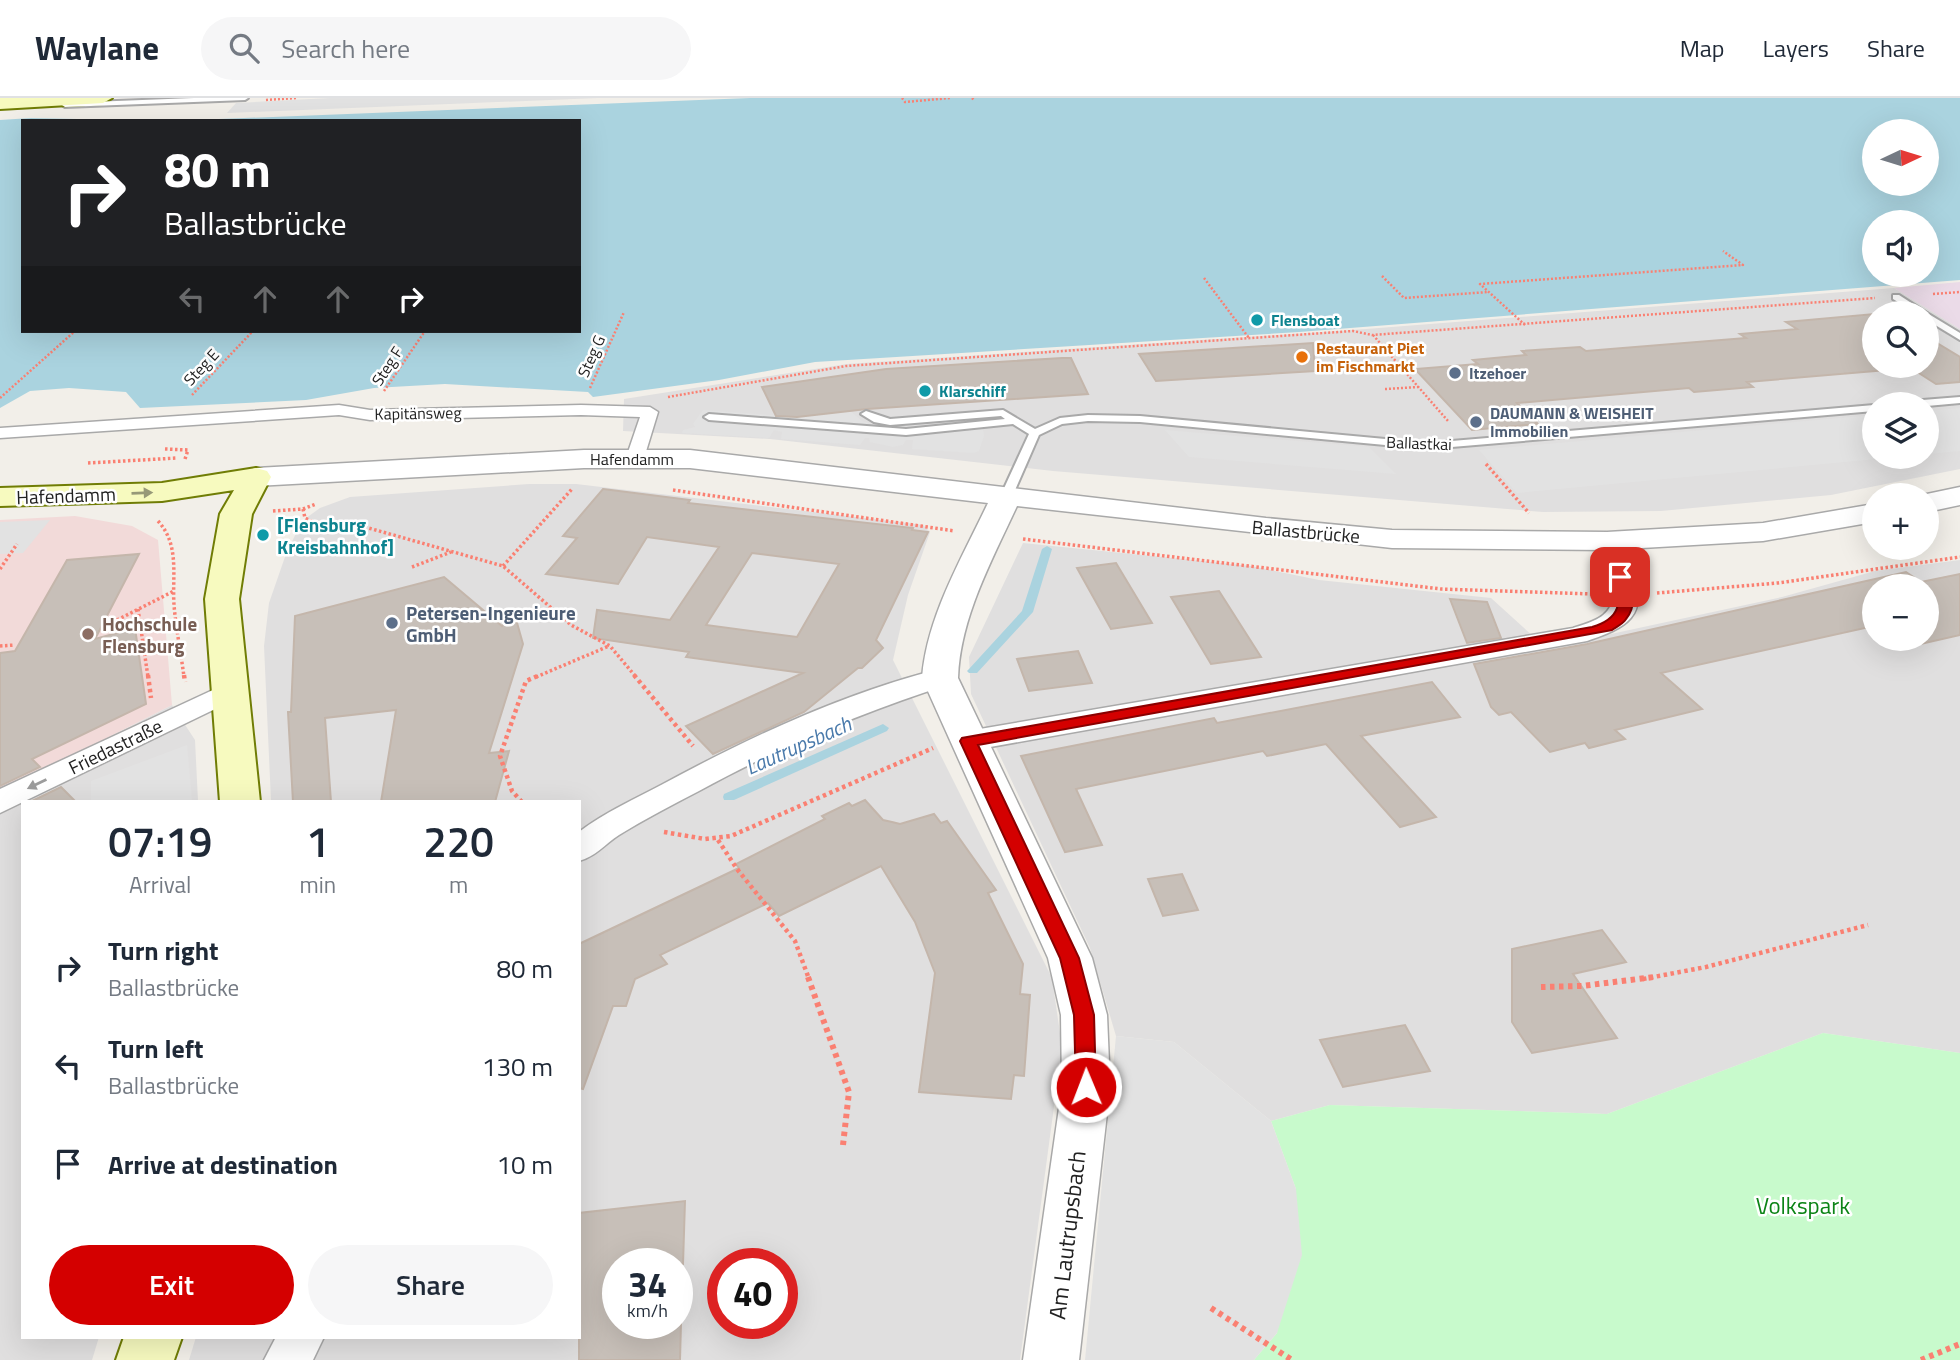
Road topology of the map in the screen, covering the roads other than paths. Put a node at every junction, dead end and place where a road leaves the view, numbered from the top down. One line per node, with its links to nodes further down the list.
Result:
1 (103, 98): 3 (main road)
2 (246, 98): 4 (lane)
3 (0, 103)
4 (0, 108)
5 (1896, 297): 6 (lane)
6 (1902, 301)
7 (1939, 324): 8 (lane)
8 (1960, 337)
9 (1960, 400): 10 (lane)
10 (1939, 402)
11 (1862, 409): 18 (lane, Ballastkai)
12 (581, 410): 14 (street, Kapitänsweg); 19 (street, Kapitänsweg)
13 (866, 414): 16 (lane)
14 (370, 415): 17 (street, Kapitänsweg)
15 (709, 417): 16 (lane)
16 (1013, 421): 18 (lane)
17 (0, 433)
18 (1035, 433): 24 (lane)
19 (635, 458): 21 (street, Hafendamm); 24 (street, Hafendamm)
20 (0, 477): 21 (main road, Hafendamm)
21 (256, 477): 23 (main road, Hafendamm, one-way to 21); 29 (main road)
22 (1960, 496): 25 (street)
23 (0, 497)
24 (1006, 497): 27 (street, Ballastbrücke); 28 (street)
25 (1939, 500)
26 (1862, 515): 27 (street, Ballastbrücke)
27 (1607, 541): 30 (street)
28 (940, 678): 30 (street, Am Lautrupsbach); 33 (street)
29 (230, 691): 31 (main road); 32 (street, Friedastraße, one-way to 32)
30 (968, 741): 38 (street, Am Lautrupsbach)
31 (240, 800)
32 (0, 802)
33 (581, 846)
34 (151, 1339): 36 (main road)
35 (301, 1339): 37 (street)
36 (145, 1360)
37 (287, 1360)
38 (1051, 1360)

